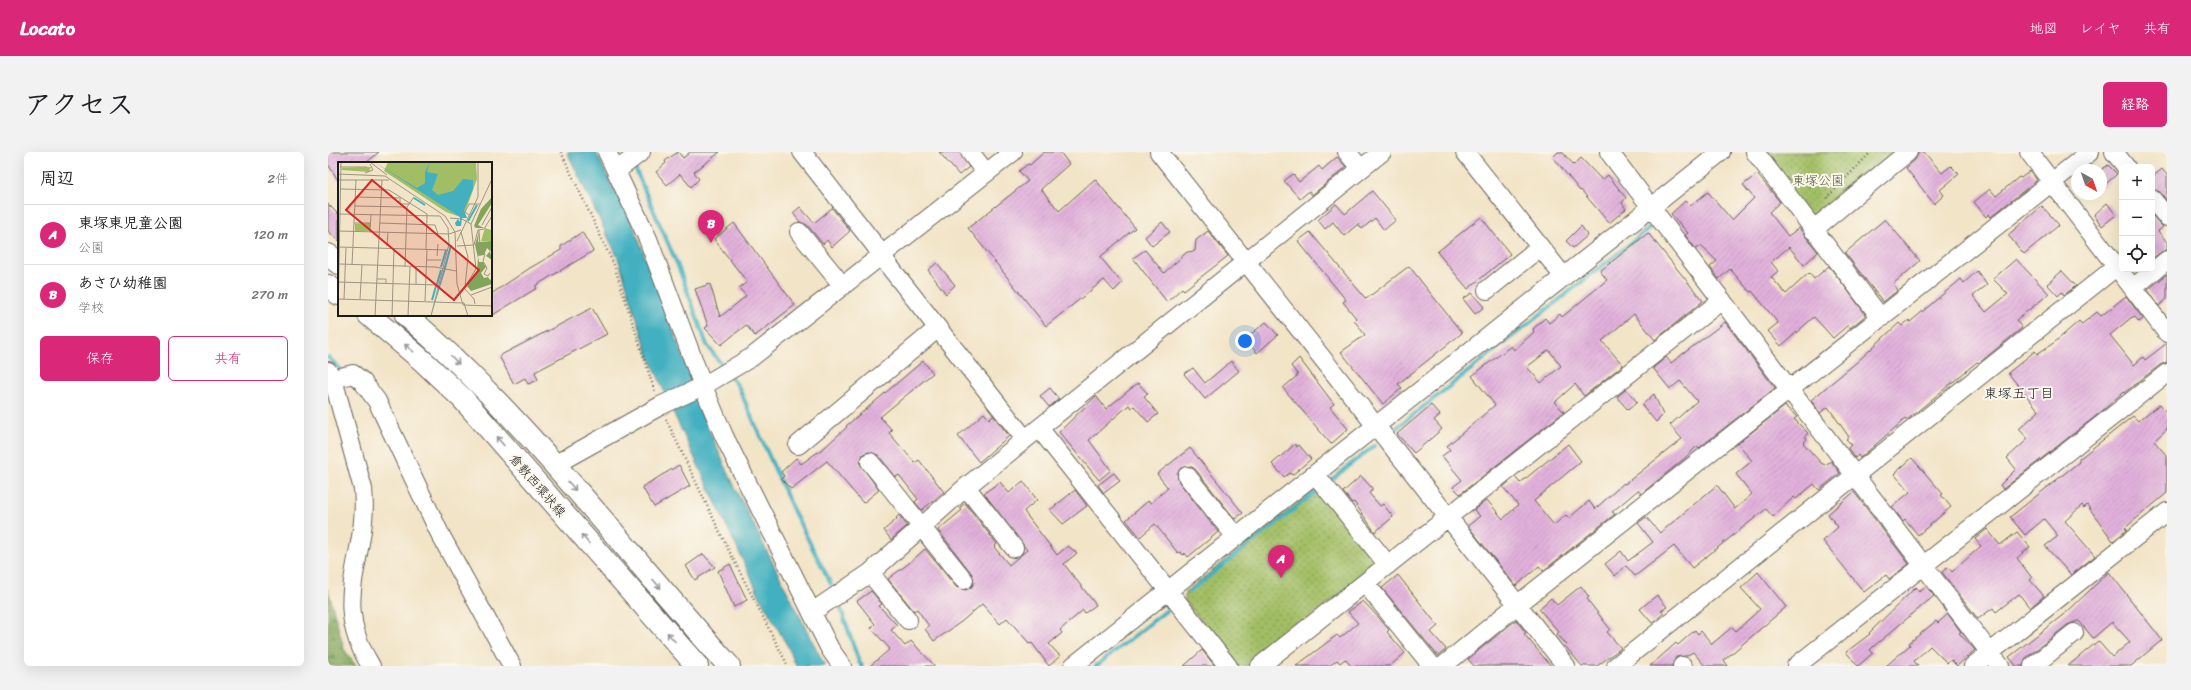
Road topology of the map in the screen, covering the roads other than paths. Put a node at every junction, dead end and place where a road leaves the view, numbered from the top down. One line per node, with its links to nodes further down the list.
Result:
1 (607, 152): 19 (street)
2 (640, 152): 19 (street)
3 (802, 152): 29 (street)
4 (970, 152): 20 (street)
5 (1013, 152): 20 (street)
6 (1159, 152): 31 (street)
7 (1347, 152): 18 (street)
8 (1382, 152): 18 (street)
9 (1465, 152): 27 (street)
10 (1609, 152): 23 (street)
11 (1721, 152): 23 (street)
12 (1755, 152): 25 (street)
13 (1908, 152): 25 (street)
14 (2028, 152): 21 (street)
15 (2090, 152): 21 (street)
16 (2114, 152): 17 (street)
17 (2124, 164)
18 (1361, 169): 31 (street)
19 (616, 171): 48 (street)
20 (986, 173): 29 (street)
21 (2052, 183): 33 (street); 43 (street)
22 (2153, 200): 24 (street)
23 (1651, 207): 34 (street); 40 (street)
24 (2167, 217)
25 (1813, 230): 43 (street)
26 (799, 232): 36 (street)
27 (1540, 247): 34 (street); 38 (street)
28 (328, 255): 32 (main road)
29 (882, 256): 36 (street); 44 (street)
30 (2167, 260): 37 (street)
31 (1246, 261): 50 (street); 51 (street)
32 (338, 262)
33 (2116, 267): 37 (street); 58 (street)
34 (1564, 277): 50 (street)
35 (328, 286): 39 (main road)
36 (843, 286): 48 (street)
37 (2133, 288): 45 (street)
38 (1487, 290)
39 (338, 293)
40 (1722, 300): 49 (street); 61 (street)
41 (370, 316): 78 (main road, 倉敷西環状線, one-way to 41)
42 (407, 316): 55 (main road, 倉敷西環状線, one-way to 55)
43 (1881, 318): 49 (street)
44 (938, 328): 52 (street); 53 (street)
45 (2167, 332)
46 (2167, 373): 66 (street)
47 (330, 375): 76 (street); 77 (street)
48 (700, 388): 55 (street); 72 (street)
49 (1789, 390): 58 (street); 71 (street)
50 (1376, 427): 56 (street); 61 (street)
51 (1039, 428): 52 (street); 70 (street)
52 (1025, 440): 59 (street)
53 (798, 445)
54 (870, 462): 62 (street)
55 (554, 465): 79 (main road, 倉敷西環状線, one-way to 79)
56 (1316, 474): 63 (street); 65 (street)
57 (1187, 476): 63 (street)
58 (1855, 476): 66 (street); 87 (street)
59 (966, 487): 62 (street); 64 (street)
60 (2167, 512): 75 (street)
61 (1448, 518): 65 (street); 71 (street)
62 (922, 526): 67 (street); 68 (street)
63 (1236, 537): 70 (street)
64 (1014, 548)
65 (1388, 565): 69 (street)
66 (1923, 565): 75 (street); 88 (street)
67 (870, 573): 72 (street); 73 (street)
68 (964, 580)
69 (1365, 583): 83 (street); 84 (street)
70 (1169, 590): 81 (street); 82 (street)
71 (1517, 605): 85 (street); 86 (street)
72 (812, 612): 80 (street)
73 (908, 620)
74 (2071, 641): 90 (street)
75 (1995, 659): 89 (street)
76 (371, 666)
77 (512, 666)
78 (697, 666)
79 (729, 666)
80 (842, 666)
81 (1073, 666)
82 (1228, 666)
83 (1260, 666)
84 (1432, 666)
85 (1443, 666)
86 (1566, 666)
87 (1616, 666)
88 (1796, 666)
89 (1973, 666)
90 (2033, 666)

